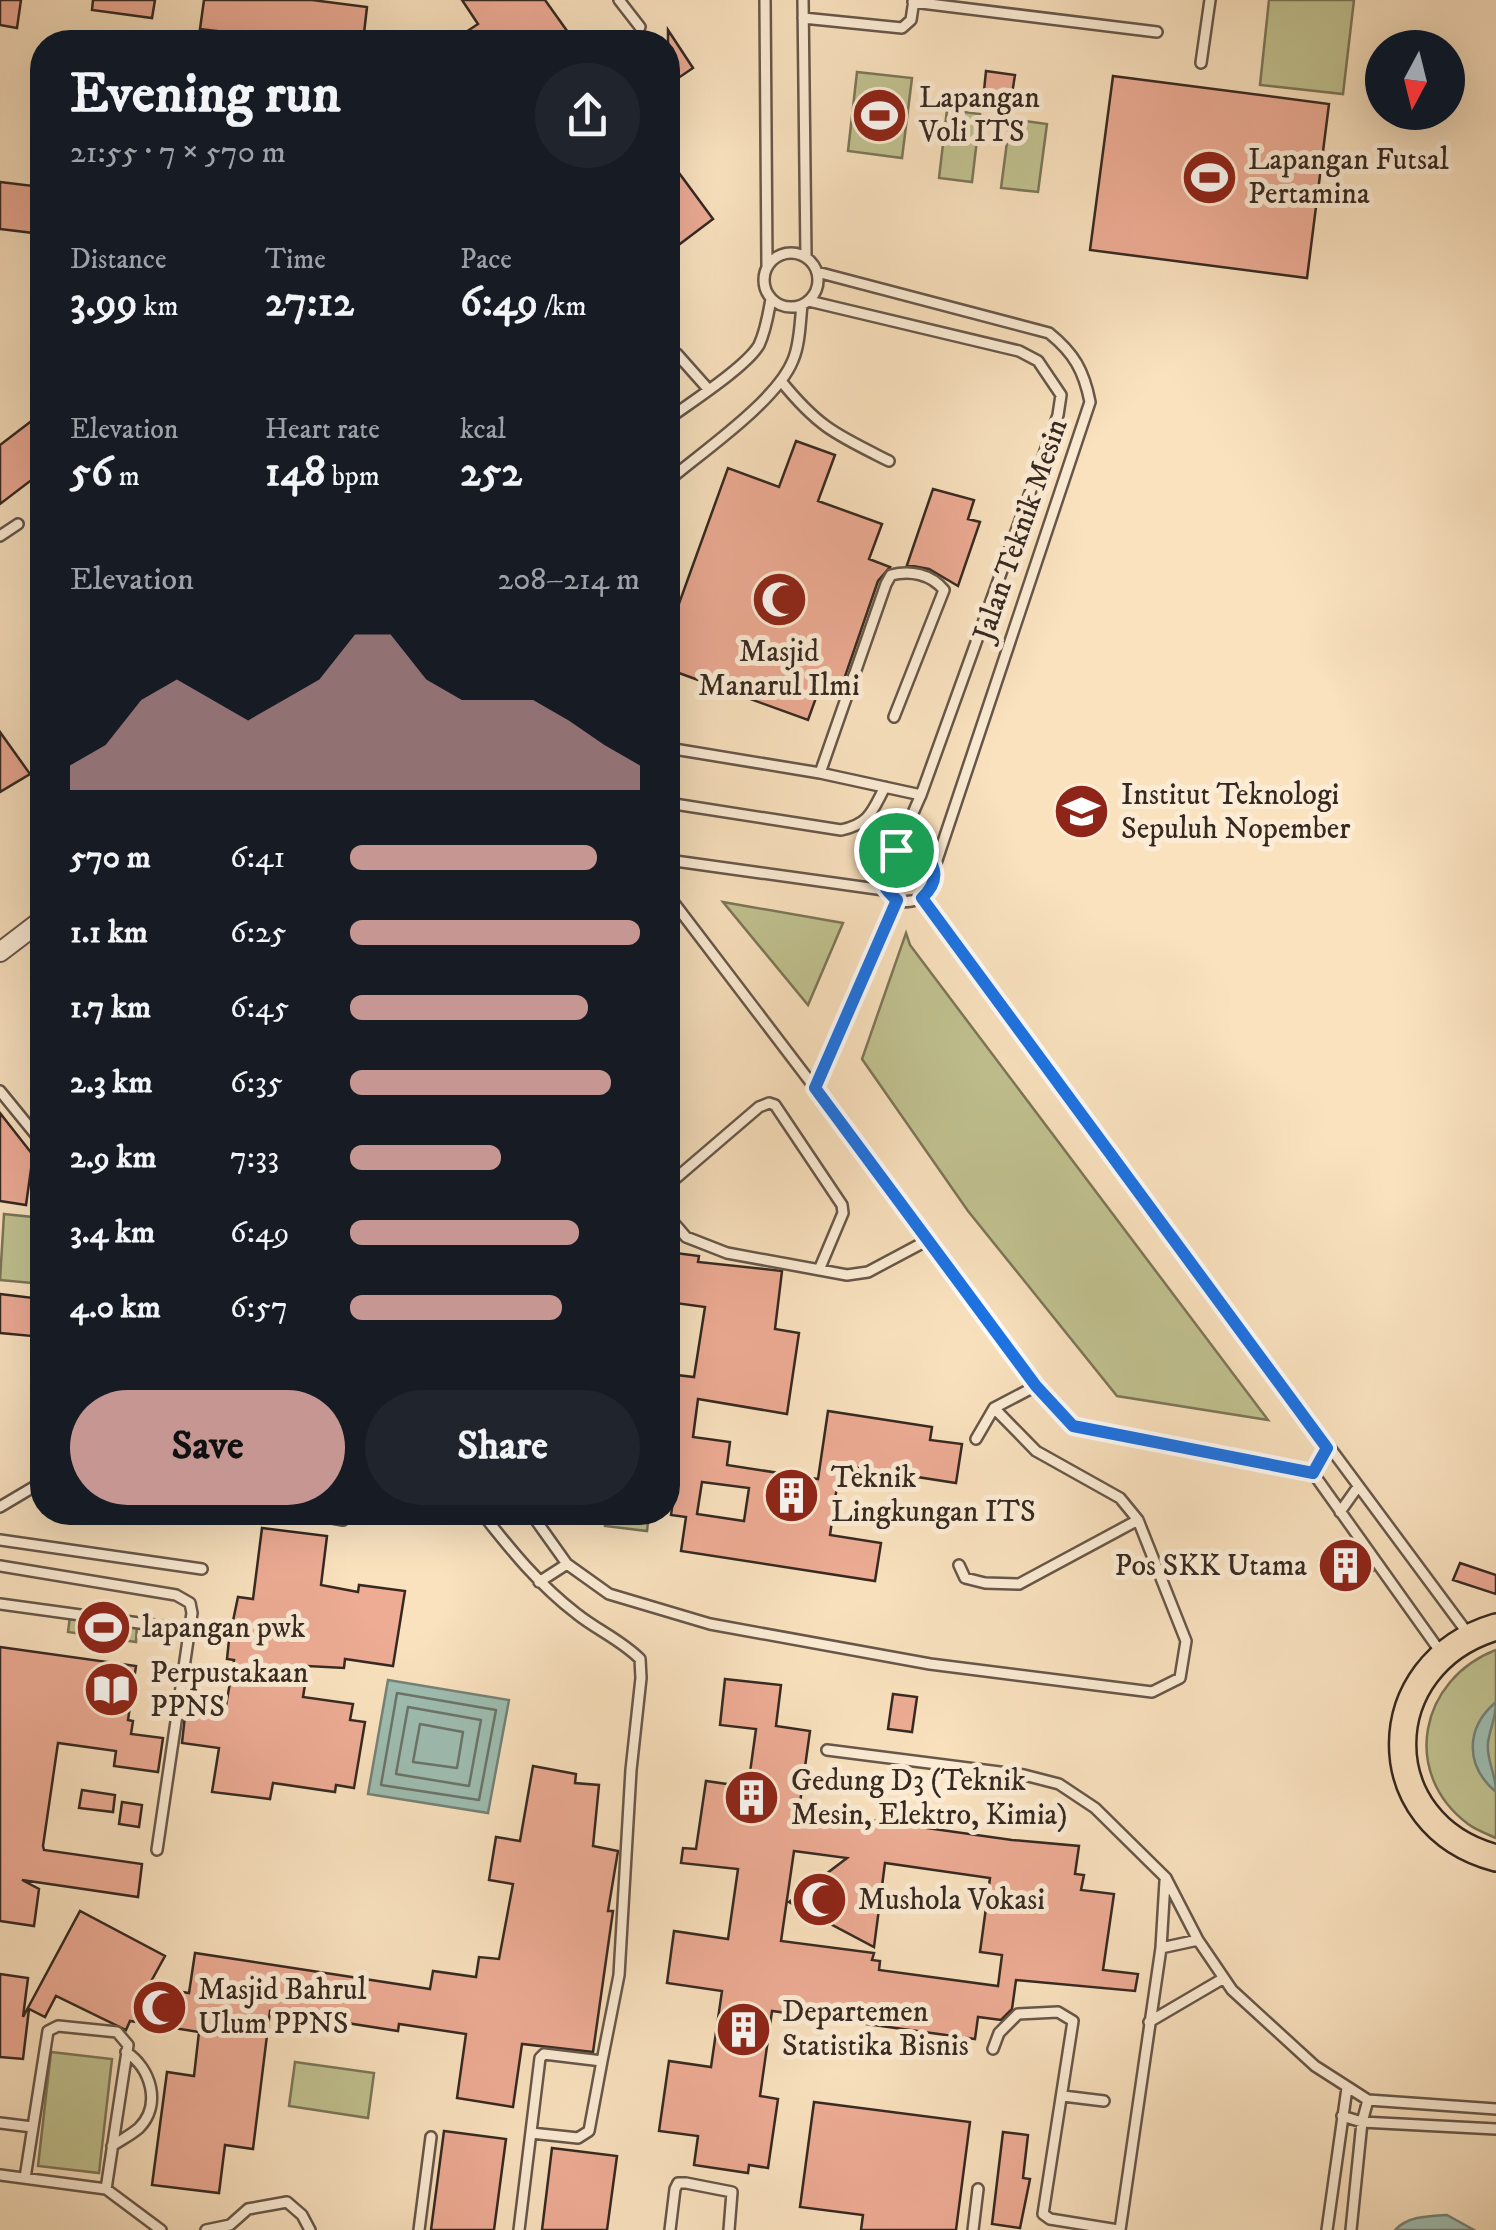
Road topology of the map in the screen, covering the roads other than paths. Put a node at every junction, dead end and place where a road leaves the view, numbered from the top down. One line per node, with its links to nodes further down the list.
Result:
1 (619, 0): 7 (lane)
2 (765, 0): 11 (lane)
3 (802, 0): 6 (lane)
4 (1210, 0): 9 (lane)
5 (914, 1): 6 (lane); 8 (lane)
6 (803, 18): 10 (lane)
7 (640, 26)
8 (1157, 32)
9 (1201, 63)
10 (806, 257): 11 (lane); 12 (lane)
11 (768, 266): 13 (lane)
12 (818, 272): 14 (lane); 31 (lane, Jalan Teknik Mesin)
13 (771, 299): 14 (lane, Jalan Teknik Mesin); 17 (lane)
14 (806, 303): 16 (lane); 27 (lane, Jalan Teknik Mesin)
15 (680, 357): 17 (lane)
16 (781, 381): 19 (lane); 20 (lane)
17 (709, 390): 18 (lane)
18 (680, 411)
19 (889, 461)
20 (680, 471)
21 (18, 524): 22 (lane)
22 (0, 536)
23 (894, 716): 25 (lane)
24 (680, 750): 25 (lane)
25 (820, 774): 26 (lane)
26 (885, 787): 27 (lane); 28 (lane)
27 (921, 795): 29 (lane, Jalan Teknik Mesin)
28 (680, 805)
29 (896, 850): 31 (lane); 32 (lane)
30 (680, 862): 32 (lane)
31 (935, 867): 33 (lane)
32 (884, 890): 34 (lane)
33 (922, 898): 34 (lane); 48 (lane)
34 (897, 900): 38 (lane)
35 (680, 912): 38 (lane)
36 (30, 929): 37 (street)
37 (0, 952)
38 (815, 1088): 43 (lane)
39 (0, 1092): 40 (lane)
40 (30, 1128)
41 (680, 1175): 44 (lane)
42 (680, 1230): 44 (lane)
43 (930, 1239): 44 (lane); 45 (lane)
44 (819, 1270)
45 (1036, 1386): 46 (lane); 49 (lane)
46 (994, 1408): 47 (lane); 54 (lane)
47 (976, 1439)
48 (1327, 1448): 49 (lane); 50 (lane)
49 (1313, 1473): 53 (lane)
50 (1357, 1488): 53 (lane); 66 (lane)
51 (30, 1489): 52 (lane)
52 (0, 1507)
53 (1340, 1512): 67 (lane)
54 (1138, 1520): 58 (lane); 59 (lane)
55 (492, 1525): 62 (lane)
56 (539, 1525): 58 (lane)
57 (0, 1540): 61 (lane)
58 (567, 1564): 62 (lane)
59 (959, 1565)
60 (0, 1566): 65 (lane)
61 (202, 1569)
62 (540, 1582): 78 (lane)
63 (0, 1604): 65 (lane)
64 (1495, 1627): 66 (main road)
65 (190, 1630): 69 (lane)
66 (1470, 1636): 67 (main road)
67 (1442, 1654): 70 (main road)
68 (827, 1750): 71 (lane)
69 (158, 1850)
70 (1496, 1858)
71 (1166, 1878): 72 (lane); 73 (lane)
72 (1198, 1940): 73 (lane); 74 (lane)
73 (1160, 1948): 75 (lane)
74 (1224, 1978): 75 (lane); 79 (lane)
75 (1149, 2022): 104 (lane)
76 (994, 2048): 80 (lane)
77 (126, 2052): 87 (lane); 91 (lane); 91 (lane)
78 (602, 2060): 89 (lane); 89 (lane)
79 (1347, 2088): 82 (lane); 84 (lane)
80 (1063, 2096): 81 (lane); 104 (lane)
81 (1104, 2100)
82 (1368, 2100): 83 (lane); 85 (lane)
83 (1496, 2110)
84 (1342, 2116): 85 (lane); 105 (lane)
85 (1362, 2122): 88 (lane); 106 (lane)
86 (0, 2123): 87 (lane)
87 (32, 2127): 93 (lane)
88 (1496, 2130)
89 (531, 2133): 100 (lane)
90 (431, 2136): 99 (lane)
91 (112, 2146): 94 (lane)
92 (0, 2175): 93 (lane)
93 (25, 2178): 94 (lane)
94 (106, 2189): 96 (lane)
95 (978, 2189): 103 (lane)
96 (161, 2230)
97 (206, 2230): 98 (lane)
98 (310, 2230)
99 (419, 2230)
100 (519, 2230)
101 (670, 2230): 102 (lane)
102 (729, 2230)
103 (973, 2230)
104 (1119, 2230)
105 (1328, 2230)
106 (1351, 2230)

